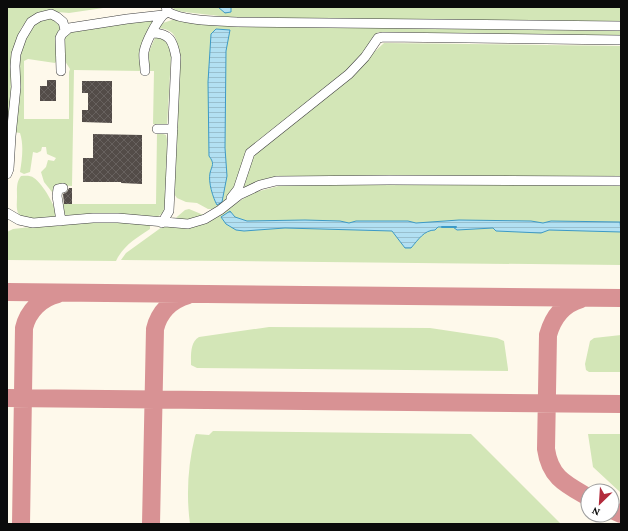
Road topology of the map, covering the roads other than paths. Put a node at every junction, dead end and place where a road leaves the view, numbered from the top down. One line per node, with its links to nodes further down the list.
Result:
1 (166, 11): 2 (lane); 3 (lane); 4 (lane)
2 (621, 26)
3 (65, 30): 6 (lane); 10 (lane)
4 (152, 33): 7 (lane); 9 (lane)
5 (621, 40): 13 (lane)
6 (61, 71)
7 (145, 71)
8 (156, 129): 9 (lane)
9 (172, 129): 16 (lane)
10 (7, 174)
11 (621, 181): 13 (lane)
12 (63, 188): 15 (lane)
13 (220, 210): 16 (lane)
14 (7, 213): 15 (lane)
15 (61, 221): 16 (lane)
16 (162, 223)

